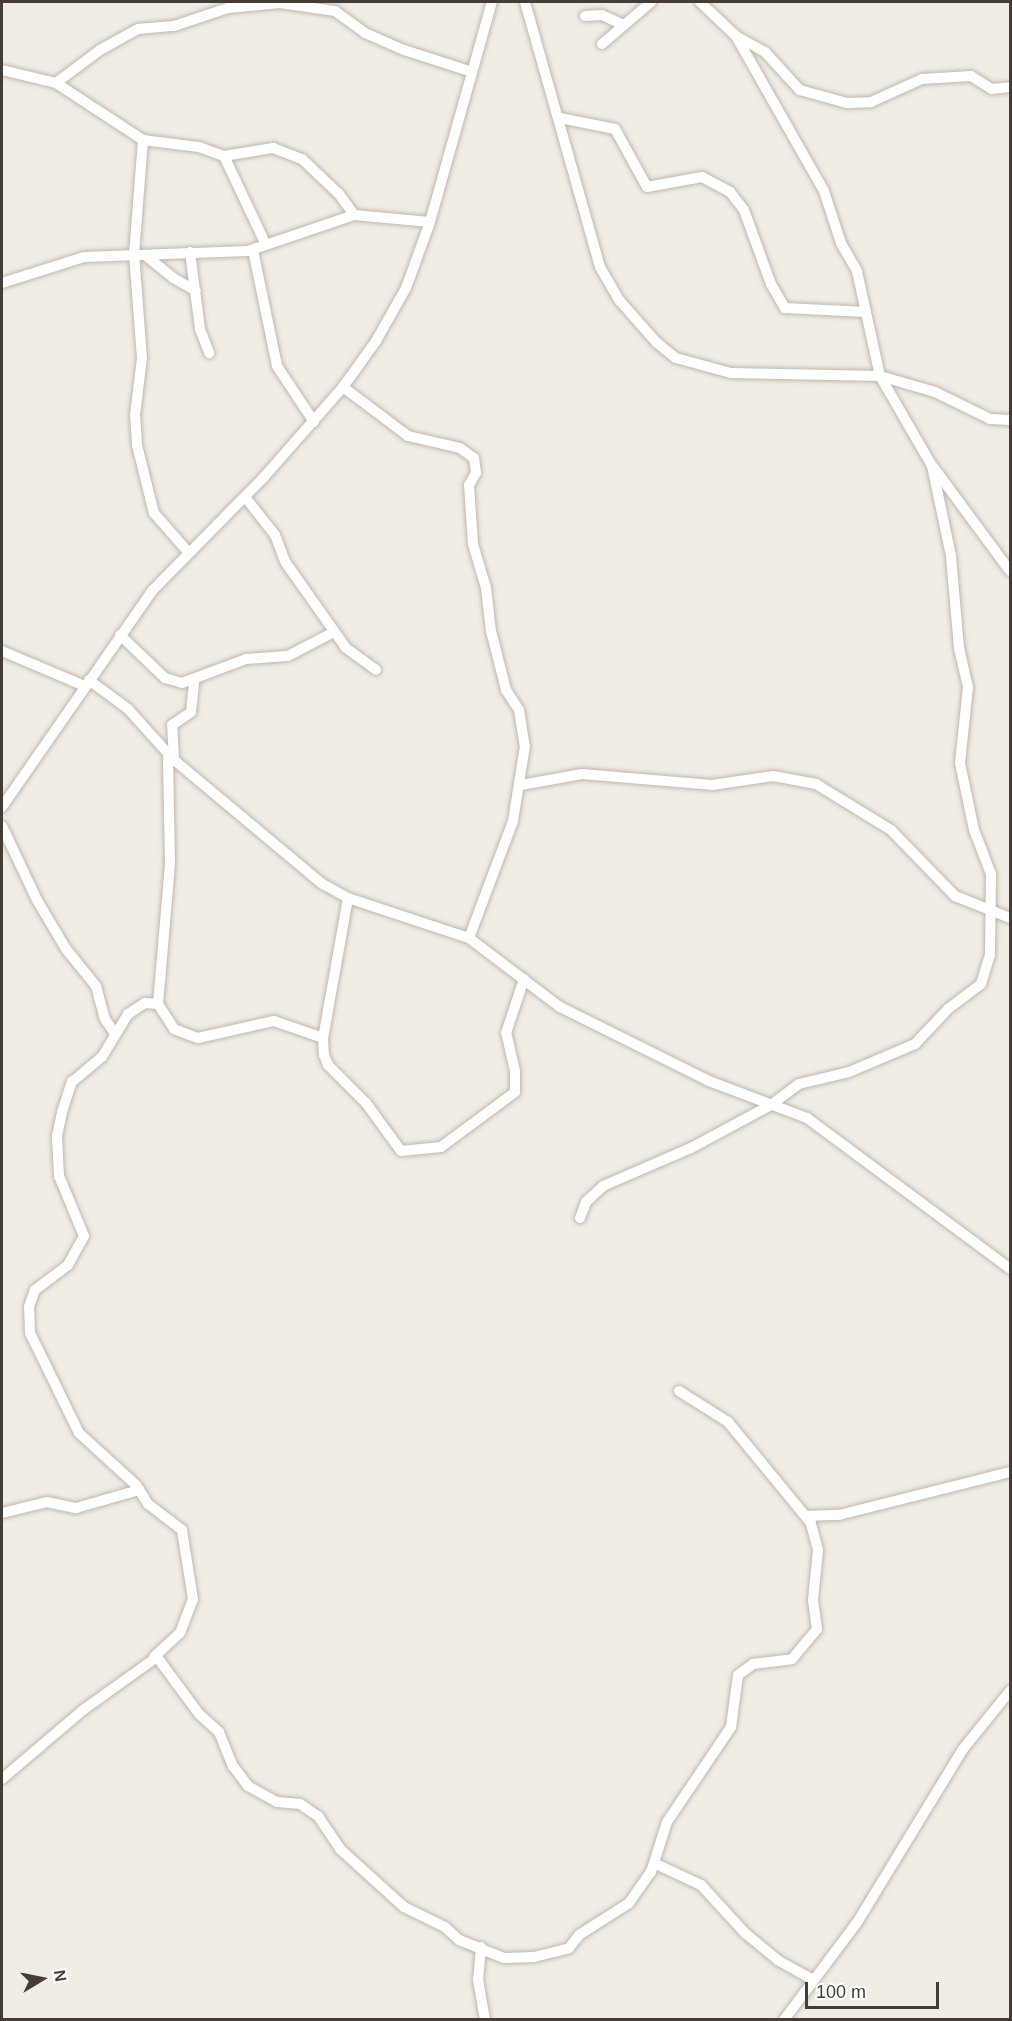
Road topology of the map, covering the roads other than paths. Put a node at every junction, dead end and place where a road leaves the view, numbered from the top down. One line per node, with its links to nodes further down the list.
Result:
1 (492, 2): 11 (street)
2 (525, 2): 14 (street)
3 (651, 2): 7 (street)
4 (700, 2): 8 (street)
5 (227, 5): 11 (street); 12 (street)
6 (585, 16): 7 (street)
7 (621, 24): 9 (street)
8 (736, 36): 13 (street); 25 (street)
9 (602, 44)
10 (2, 70): 12 (street)
11 (472, 72): 18 (street)
12 (56, 83): 15 (street)
13 (1011, 87)
14 (560, 118): 25 (street); 27 (street)
15 (143, 140): 16 (street); 22 (street)
16 (224, 156): 17 (street); 19 (street)
17 (354, 215): 18 (street); 19 (street)
18 (429, 222): 28 (street)
19 (266, 245): 20 (street)
20 (254, 250): 21 (street); 30 (street)
21 (190, 252): 22 (street); 24 (street)
22 (139, 255): 23 (street); 24 (street); 33 (street)
23 (2, 283)
24 (196, 291): 26 (street)
25 (866, 312): 27 (street)
26 (209, 353)
27 (879, 376): 29 (street); 31 (street)
28 (343, 387): 30 (street); 42 (street)
29 (1011, 420)
30 (314, 422): 32 (street)
31 (932, 466): 34 (street); 46 (street)
32 (245, 497): 33 (street); 35 (street)
33 (189, 553): 36 (street)
34 (1011, 572)
35 (334, 632): 38 (street); 39 (street)
36 (120, 635): 39 (street); 40 (street)
37 (2, 651): 40 (street)
38 (376, 670)
39 (194, 681): 41 (street)
40 (87, 683): 41 (street); 43 (street)
41 (171, 757): 45 (street); 50 (street)
42 (521, 784): 46 (street); 48 (street)
43 (2, 807)
44 (2, 826): 51 (street)
45 (348, 898): 48 (street); 52 (street)
46 (988, 912): 47 (street); 53 (street)
47 (1011, 918)
48 (469, 939): 49 (street)
49 (524, 979): 52 (street); 53 (street)
50 (158, 1004): 51 (street); 52 (street)
51 (115, 1034): 58 (street)
52 (323, 1038)
53 (771, 1105): 54 (street); 55 (street)
54 (580, 1218)
55 (1011, 1269)
56 (679, 1391): 60 (street)
57 (1011, 1472): 60 (street)
58 (139, 1490): 59 (street); 61 (street)
59 (2, 1514)
60 (806, 1516): 64 (street)
61 (154, 1657): 63 (street); 65 (street)
62 (1011, 1691): 66 (street)
63 (2, 1779)
64 (656, 1864): 65 (street); 66 (street)
65 (481, 1947): 67 (street)
66 (813, 1980): 68 (street)
67 (485, 2019)
68 (784, 2019)

